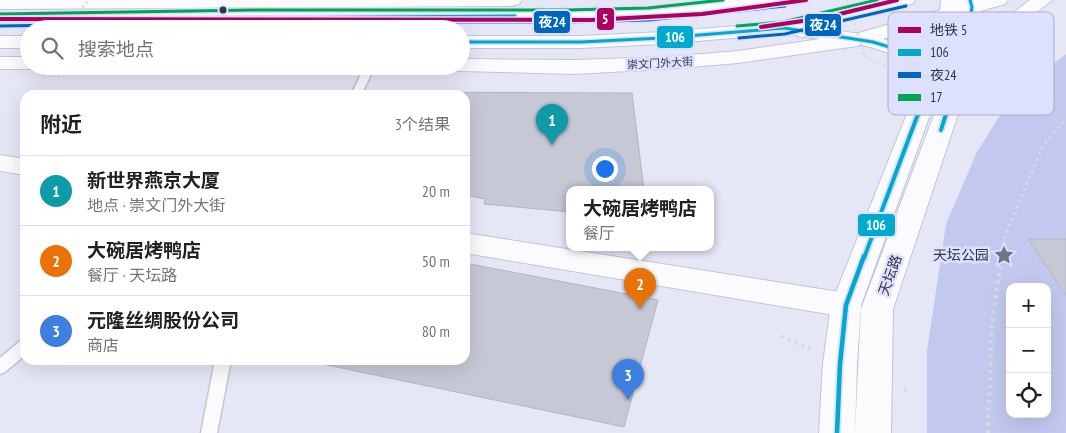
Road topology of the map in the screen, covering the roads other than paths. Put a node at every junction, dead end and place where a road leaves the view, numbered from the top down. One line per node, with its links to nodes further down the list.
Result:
1 (512, 0): 8 (street)
2 (784, 0): 8 (street)
3 (905, 0): 13 (street, 崇文门外大街)
4 (998, 0): 7 (street)
5 (1042, 0): 12 (street, 天坛路)
6 (96, 1): 8 (street); 9 (street)
7 (971, 4): 10 (street)
8 (495, 5): 9 (street)
9 (1, 6)
10 (950, 7): 11 (street)
11 (936, 12)
12 (1026, 12)
13 (784, 28): 15 (street); 18 (street, 崇文门外大街)
14 (888, 29): 15 (street)
15 (857, 40): 19 (street); 22 (street, 崇文门外大街)
16 (0, 42): 17 (street)
17 (20, 42)
18 (470, 42)
19 (888, 47)
20 (0, 63): 21 (street)
21 (20, 63)
22 (470, 65)
23 (366, 75): 24 (lane)
24 (358, 90)
25 (918, 115): 30 (street)
26 (946, 115): 36 (street, 天坛路)
27 (0, 163): 28 (street)
28 (20, 166)
29 (470, 244): 30 (street)
30 (846, 305): 35 (street)
31 (20, 350): 33 (lane)
32 (222, 365): 34 (lane)
33 (0, 367)
34 (209, 433)
35 (838, 433)
36 (873, 433)

